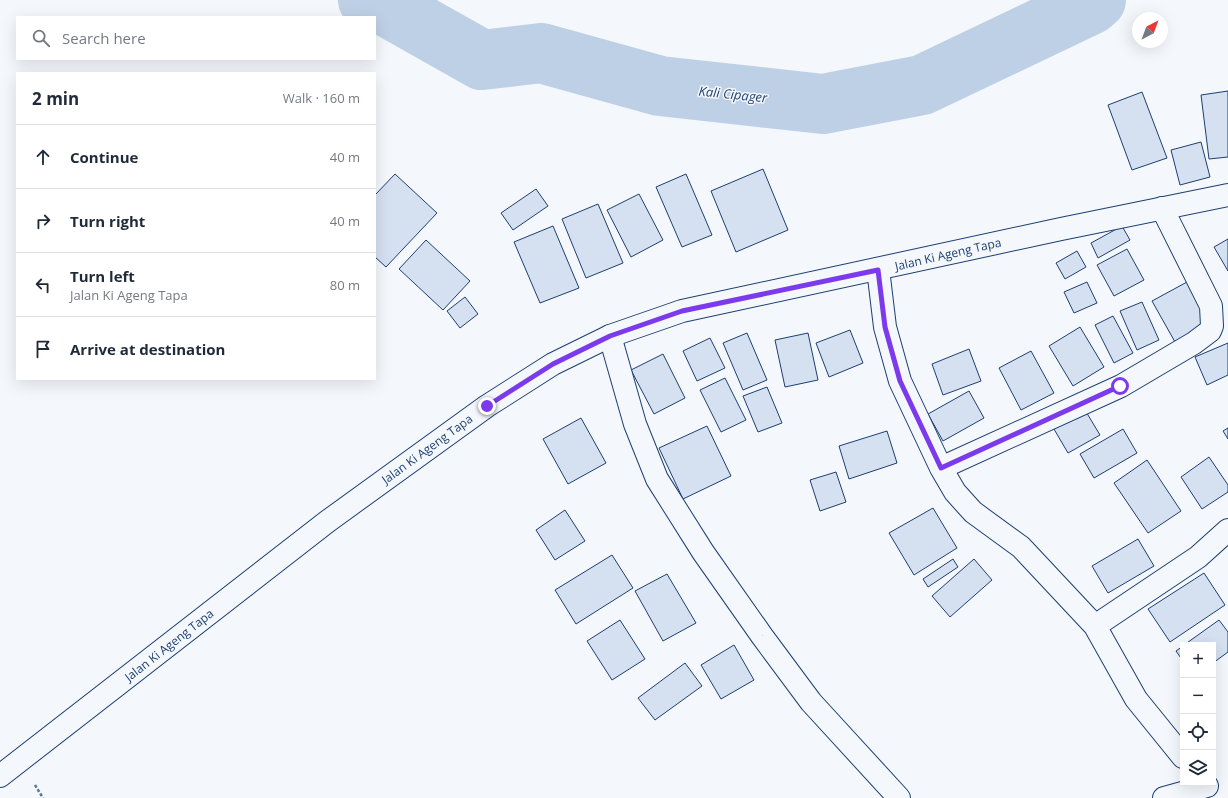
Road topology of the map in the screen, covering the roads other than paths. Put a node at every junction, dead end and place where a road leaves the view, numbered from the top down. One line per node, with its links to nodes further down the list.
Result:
1 (1228, 195): 2 (street, Jalan Ki Ageng Tapa)
2 (1162, 208): 3 (street, Jalan Ki Ageng Tapa); 5 (street)
3 (878, 270): 4 (street, Jalan Ki Ageng Tapa); 5 (street)
4 (610, 336): 9 (street, Jalan Ki Ageng Tapa); 11 (street)
5 (941, 468): 7 (street)
6 (1228, 530): 7 (street)
7 (1096, 626): 8 (street)
8 (1180, 753)
9 (0, 776)
10 (1210, 789): 12 (street)
11 (899, 798)
12 (1164, 798)

